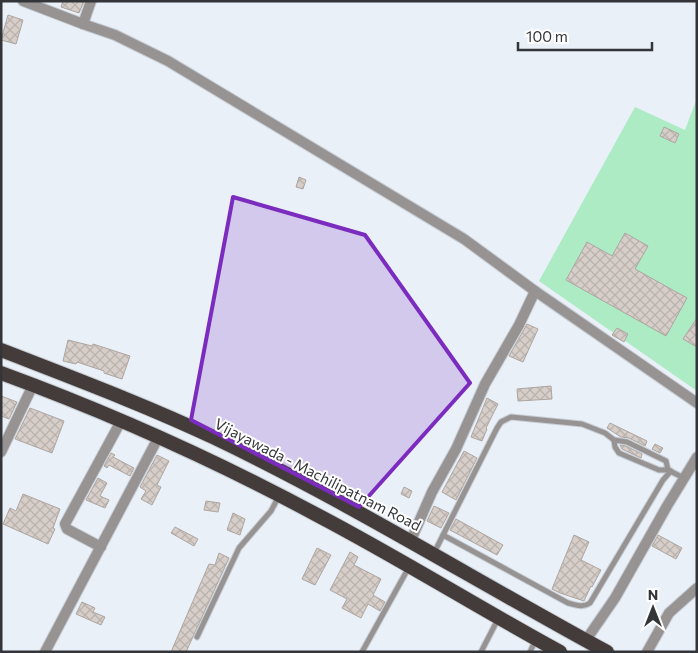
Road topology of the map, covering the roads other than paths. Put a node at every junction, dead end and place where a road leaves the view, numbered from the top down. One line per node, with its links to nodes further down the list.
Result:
1 (91, 1): 3 (street)
2 (29, 2): 3 (street)
3 (83, 24): 4 (street)
4 (535, 291): 8 (street); 18 (street)
5 (1, 350): 18 (highway, Vijayawada - Machilipatnam Road)
6 (1, 373): 7 (highway)
7 (33, 385): 9 (highway); 12 (street)
8 (697, 403)
9 (121, 421): 10 (highway); 19 (street)
10 (158, 438): 16 (highway); 19 (street)
11 (614, 440): 14 (lane); 14 (lane); 17 (lane)
12 (1, 452)
13 (697, 457): 15 (street)
14 (670, 471): 15 (lane); 17 (lane)
15 (684, 478): 26 (street)
16 (280, 495): 21 (highway); 24 (lane)
17 (443, 535): 20 (lane)
18 (411, 540): 20 (highway, Vijayawada - Machilipatnam Road)
19 (101, 547): 27 (street)
20 (434, 553): 26 (highway, Vijayawada - Machilipatnam Road)
21 (410, 566): 23 (highway); 28 (lane)
22 (697, 588): 33 (street)
23 (499, 618): 25 (highway); 29 (lane)
24 (197, 637)
25 (536, 639): 30 (lane); 31 (highway)
26 (586, 640): 32 (highway, Vijayawada - Machilipatnam Road)
27 (45, 652)
28 (362, 652)
29 (481, 652)
30 (530, 652)
31 (560, 652)
32 (607, 652)
33 (646, 652)

